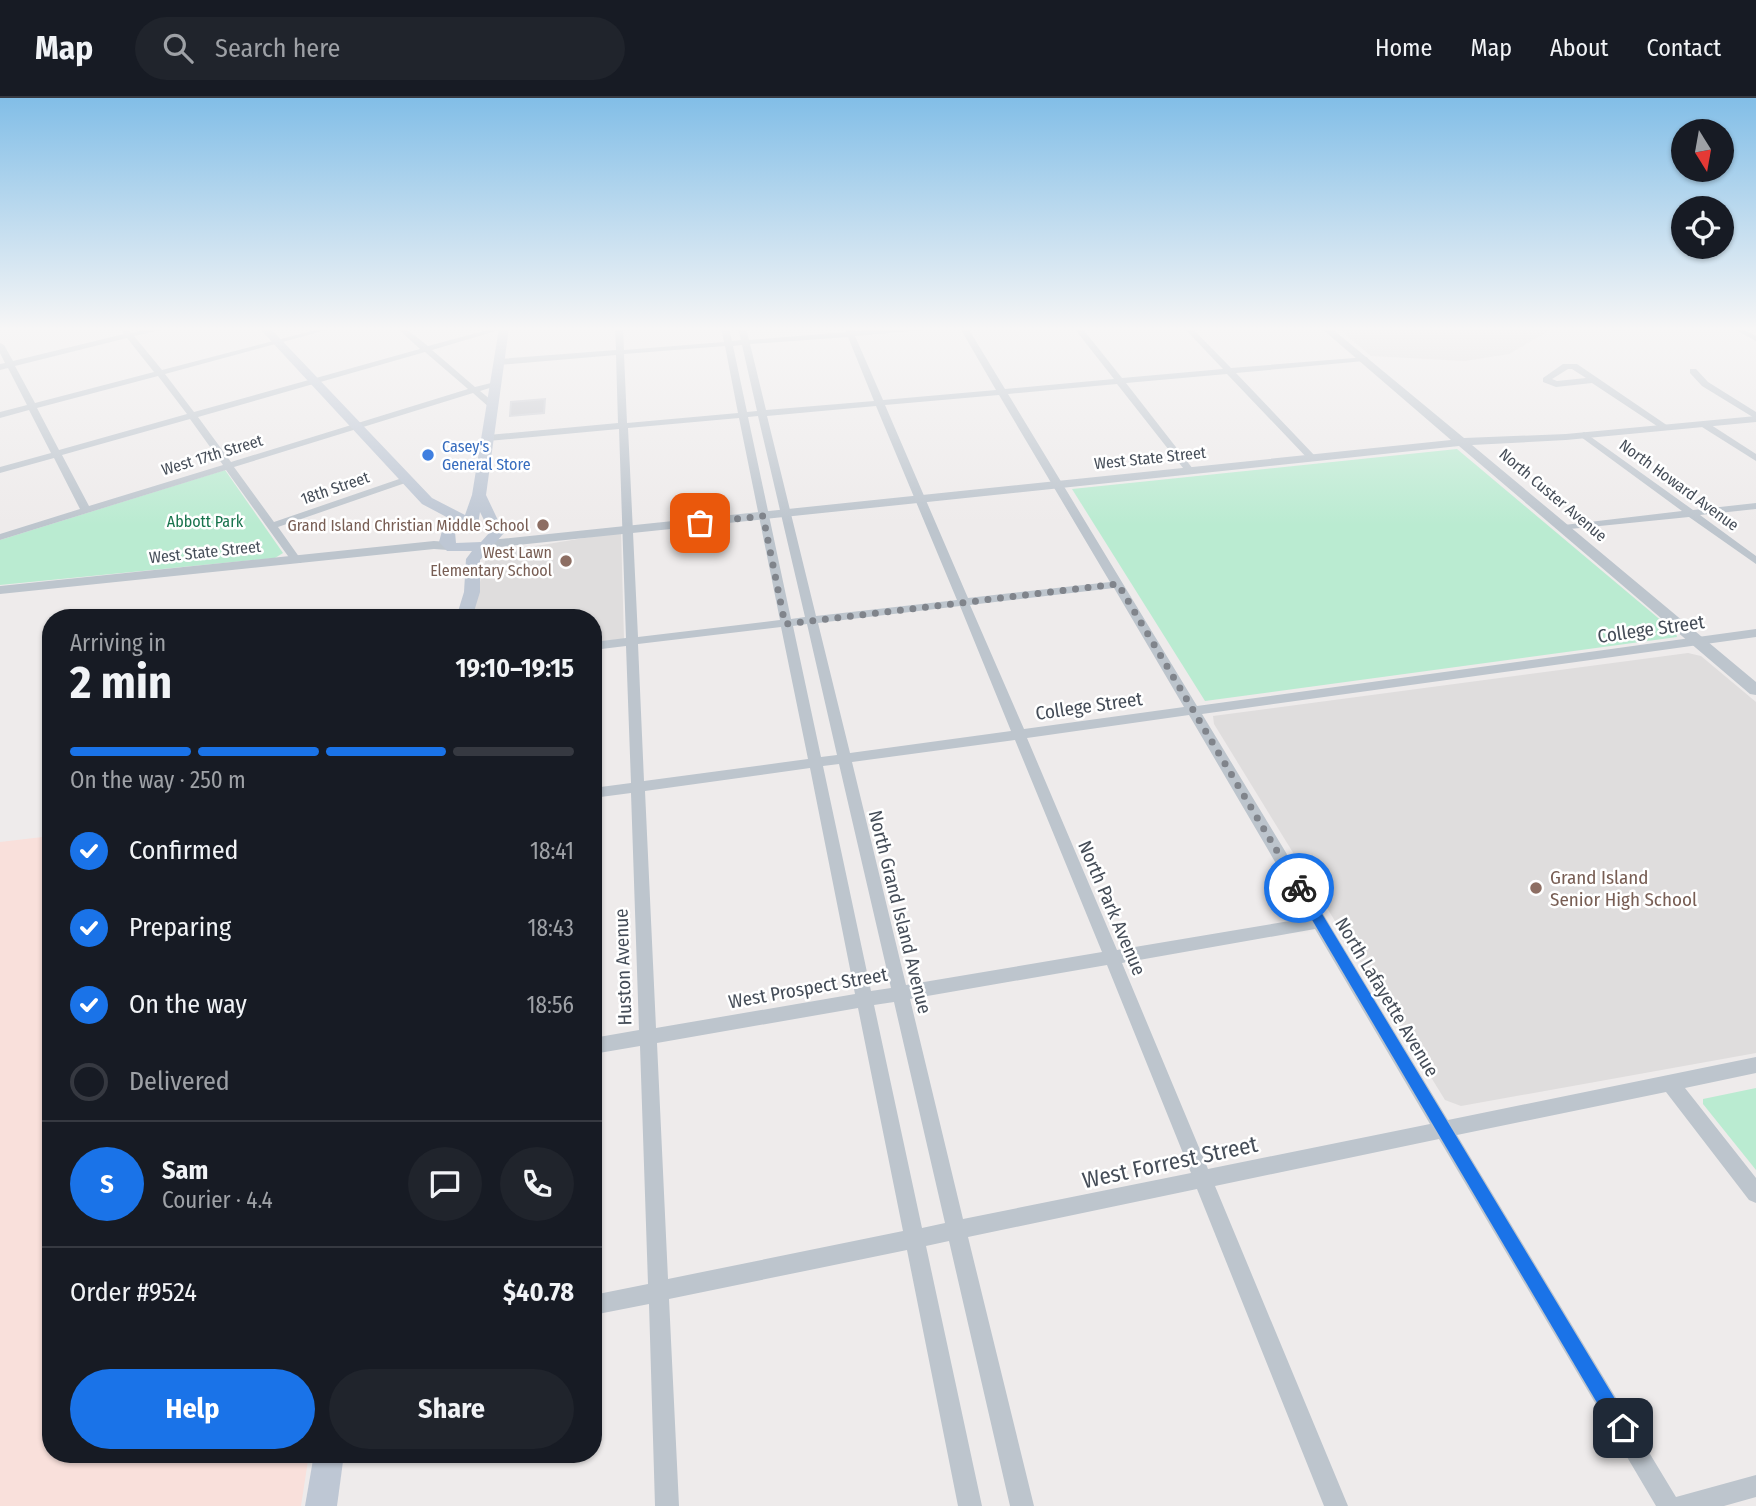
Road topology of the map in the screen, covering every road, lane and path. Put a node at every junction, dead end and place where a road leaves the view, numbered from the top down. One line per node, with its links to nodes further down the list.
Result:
1 (23, 394): 22 (street)
2 (81, 394): 22 (street)
3 (176, 394): 25 (street)
4 (267, 394): 25 (street)
5 (328, 394): 29 (main road)
6 (462, 394): 29 (street, West 17th Street)
7 (478, 394): 21 (street)
8 (495, 394): 21 (main road)
9 (621, 394): 30 (street, Huston Avenue)
10 (742, 394): 26 (street)
11 (755, 394): 23 (street, North Grand Island Avenue)
12 (875, 394): 20 (street, North Park Avenue)
13 (983, 394): 20 (street)
14 (1003, 394): 42 (street, North Lafayette Avenue)
15 (1129, 394): 40 (street)
16 (1251, 394): 36 (street)
17 (1405, 394): 34 (street, North Custer Avenue)
18 (1615, 394): 31 (street)
19 (1721, 394): 27 (street)
20 (879, 403): 23 (street); 44 (street, North Park Avenue)
21 (493, 406): 33 (main road)
22 (32, 407): 24 (street); 35 (street)
23 (762, 414): 26 (street); 48 (street, North Grand Island Avenue)
24 (0, 415)
25 (192, 415): 35 (street); 38 (street)
26 (744, 415): 30 (street); 50 (street)
27 (1756, 417): 28 (street, West State Street)
28 (1705, 425): 31 (street, West State Street); 37 (street)
29 (358, 426): 38 (street, West 17th Street); 41 (main road)
30 (622, 426): 33 (street); 55 (street, Huston Avenue)
31 (1666, 428): 32 (street, West State Street)
32 (1584, 435): 34 (street, West State Street); 49 (street, North Howard Avenue)
33 (488, 438): 43 (main road)
34 (1463, 442): 36 (street, West State Street); 54 (street, North Custer Avenue)
35 (56, 454): 39 (street); 47 (street)
36 (1312, 458): 40 (street, West State Street)
37 (1756, 458)
38 (229, 466): 47 (street, West 17th Street); 52 (street)
39 (0, 470)
40 (1189, 471): 42 (street, West State Street)
41 (408, 479): 45 (main road); 52 (street, 18th Street)
42 (1059, 485): 44 (street, West State Street); 62 (street, North Lafayette Avenue)
43 (479, 495): 51 (main road); 53 (main road)
44 (919, 500): 48 (street, West State Street); 64 (street, North Park Avenue)
45 (426, 501): 51 (main road); 58 (main road)
46 (1756, 506): 49 (street)
47 (86, 511): 56 (street, West 17th Street)
48 (786, 514): 50 (street, West State Street); 67 (street, North Grand Island Avenue)
49 (1692, 514): 54 (street); 61 (street, North Howard Avenue)
50 (763, 516): 55 (street, West State Street); 68 (street)
51 (468, 522): 53 (main road); 58 (main road)
52 (272, 526): 60 (street)
53 (495, 527): 57 (street, West State Street); 59 (main road)
54 (1564, 528): 71 (street, North Custer Avenue)
55 (626, 530): 57 (street, West State Street); 70 (street, Huston Avenue)
56 (0, 537)
57 (548, 537): 59 (street, West State Street)
58 (449, 539): 59 (main road); 60 (street, West State Street); 65 (main road)
59 (488, 545): 66 (main road)
60 (297, 561): 63 (street, West State Street)
61 (1756, 561)
62 (1118, 584): 64 (street); 74 (street, North Lafayette Avenue)
63 (0, 590)
64 (962, 603): 67 (street); 75 (street, North Park Avenue)
65 (458, 609)
66 (467, 609)
67 (811, 621): 68 (street); 76 (street, North Grand Island Avenue)
68 (785, 624): 70 (street); 77 (street)
69 (1756, 634): 71 (street, College Street)
70 (631, 642): 72 (street); 78 (street, Huston Avenue)
71 (1699, 642): 73 (street, North Custer Avenue); 74 (street, College Street)
72 (602, 645)
73 (1756, 690)
74 (1194, 712): 75 (street, College Street); 80 (street, North Lafayette Avenue)
75 (1018, 736): 76 (street, College Street); 81 (street, North Park Avenue)
76 (844, 759): 77 (street, College Street); 82 (street, North Grand Island Avenue)
77 (816, 763): 78 (street, College Street); 83 (street)
78 (637, 787): 79 (street, College Street); 84 (street, Huston Avenue)
79 (602, 792)
80 (1320, 922): 81 (street, West Prospect Street); 88 (street, North Lafayette Avenue)
81 (1112, 958): 82 (street, West Prospect Street); 89 (street, North Park Avenue)
82 (900, 994): 83 (street, West Prospect Street); 91 (street, North Grand Island Avenue)
83 (864, 1000): 84 (street, West Prospect Street); 92 (street)
84 (647, 1037): 85 (street, West Prospect Street); 93 (street, Huston Avenue)
85 (602, 1044)
86 (1756, 1065): 87 (street, West Forrest Street)
87 (1669, 1083): 88 (street, West Forrest Street); 90 (street)
88 (1444, 1130): 89 (street, West Forrest Street); 102 (street, North Lafayette Avenue)
89 (1203, 1180): 91 (street, West Forrest Street); 101 (street, North Park Avenue)
90 (1756, 1193)
91 (957, 1230): 92 (street, West Forrest Street); 100 (street, North Grand Island Avenue)
92 (914, 1239): 93 (street, West Forrest Street); 99 (street)
93 (658, 1292): 94 (street, West Forrest Street); 98 (street, Huston Avenue)
94 (602, 1303)
95 (328, 1463): 97 (main road)
96 (1756, 1486): 103 (street)
97 (321, 1506)
98 (667, 1506)
99 (970, 1506)
100 (1022, 1506)
101 (1336, 1506)
102 (1669, 1506)
103 (1682, 1506)

